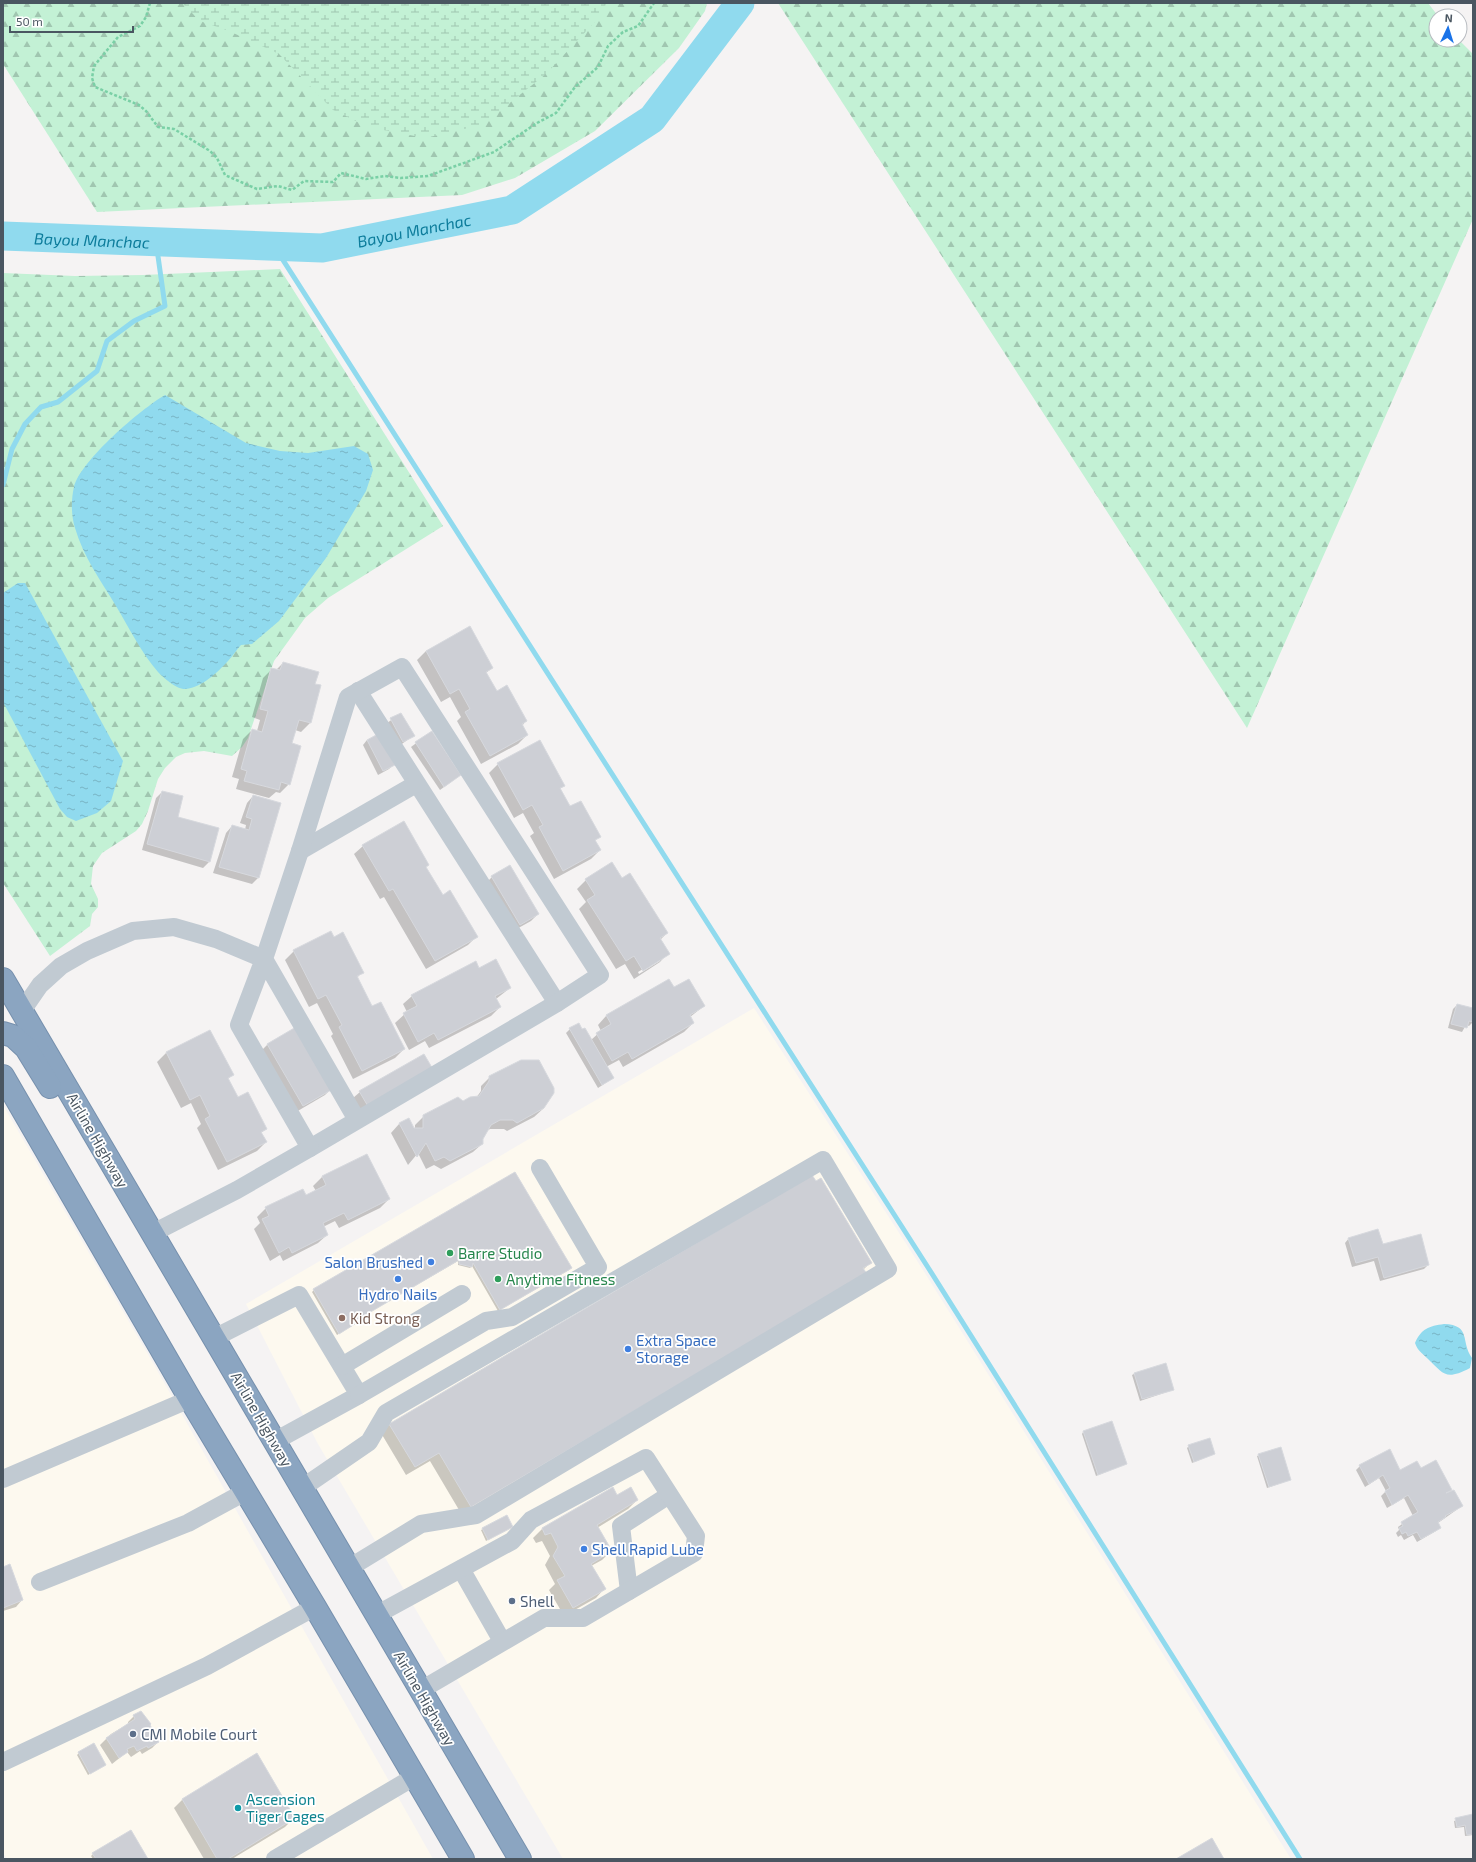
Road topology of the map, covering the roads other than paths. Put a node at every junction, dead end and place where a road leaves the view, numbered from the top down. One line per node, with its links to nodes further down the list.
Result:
1 (358, 691): 2 (lane); 3 (lane); 6 (lane)
2 (416, 784): 3 (lane); 6 (lane)
3 (300, 851): 4 (lane)
4 (264, 959): 7 (lane); 10 (lane); 11 (lane)
5 (3, 979): 7 (highway, Airline Highway)
6 (557, 1002): 10 (lane)
7 (13, 1011): 13 (highway, Airline Highway)
8 (3, 1033): 13 (highway)
9 (3, 1076): 19 (highway)
10 (357, 1120): 11 (lane)
11 (310, 1148): 14 (lane)
12 (540, 1168): 18 (lane)
13 (125, 1186): 14 (highway, Airline Highway)
14 (153, 1233): 16 (highway, Airline Highway)
15 (462, 1294): 17 (lane)
16 (214, 1338): 17 (lane); 20 (highway, Airline Highway)
17 (342, 1366): 18 (lane)
18 (360, 1395): 20 (lane)
19 (190, 1399): 21 (lane); 23 (highway)
20 (275, 1441): 22 (highway, Airline Highway)
21 (3, 1479)
22 (302, 1488): 25 (highway, Airline Highway); 25 (lane)
23 (245, 1492): 27 (lane); 29 (highway)
24 (669, 1495): 26 (lane); 28 (lane); 28 (lane)
25 (349, 1568): 30 (highway, Airline Highway)
26 (461, 1569): 30 (lane); 31 (lane)
27 (40, 1582)
28 (629, 1591): 31 (lane)
29 (315, 1607): 33 (lane); 34 (highway)
30 (376, 1615): 32 (highway, Airline Highway)
31 (502, 1641): 32 (lane)
32 (421, 1690): 37 (highway, Airline Highway)
33 (3, 1762)
34 (414, 1777): 35 (lane); 36 (highway)
35 (275, 1859)
36 (463, 1859)
37 (520, 1859)

